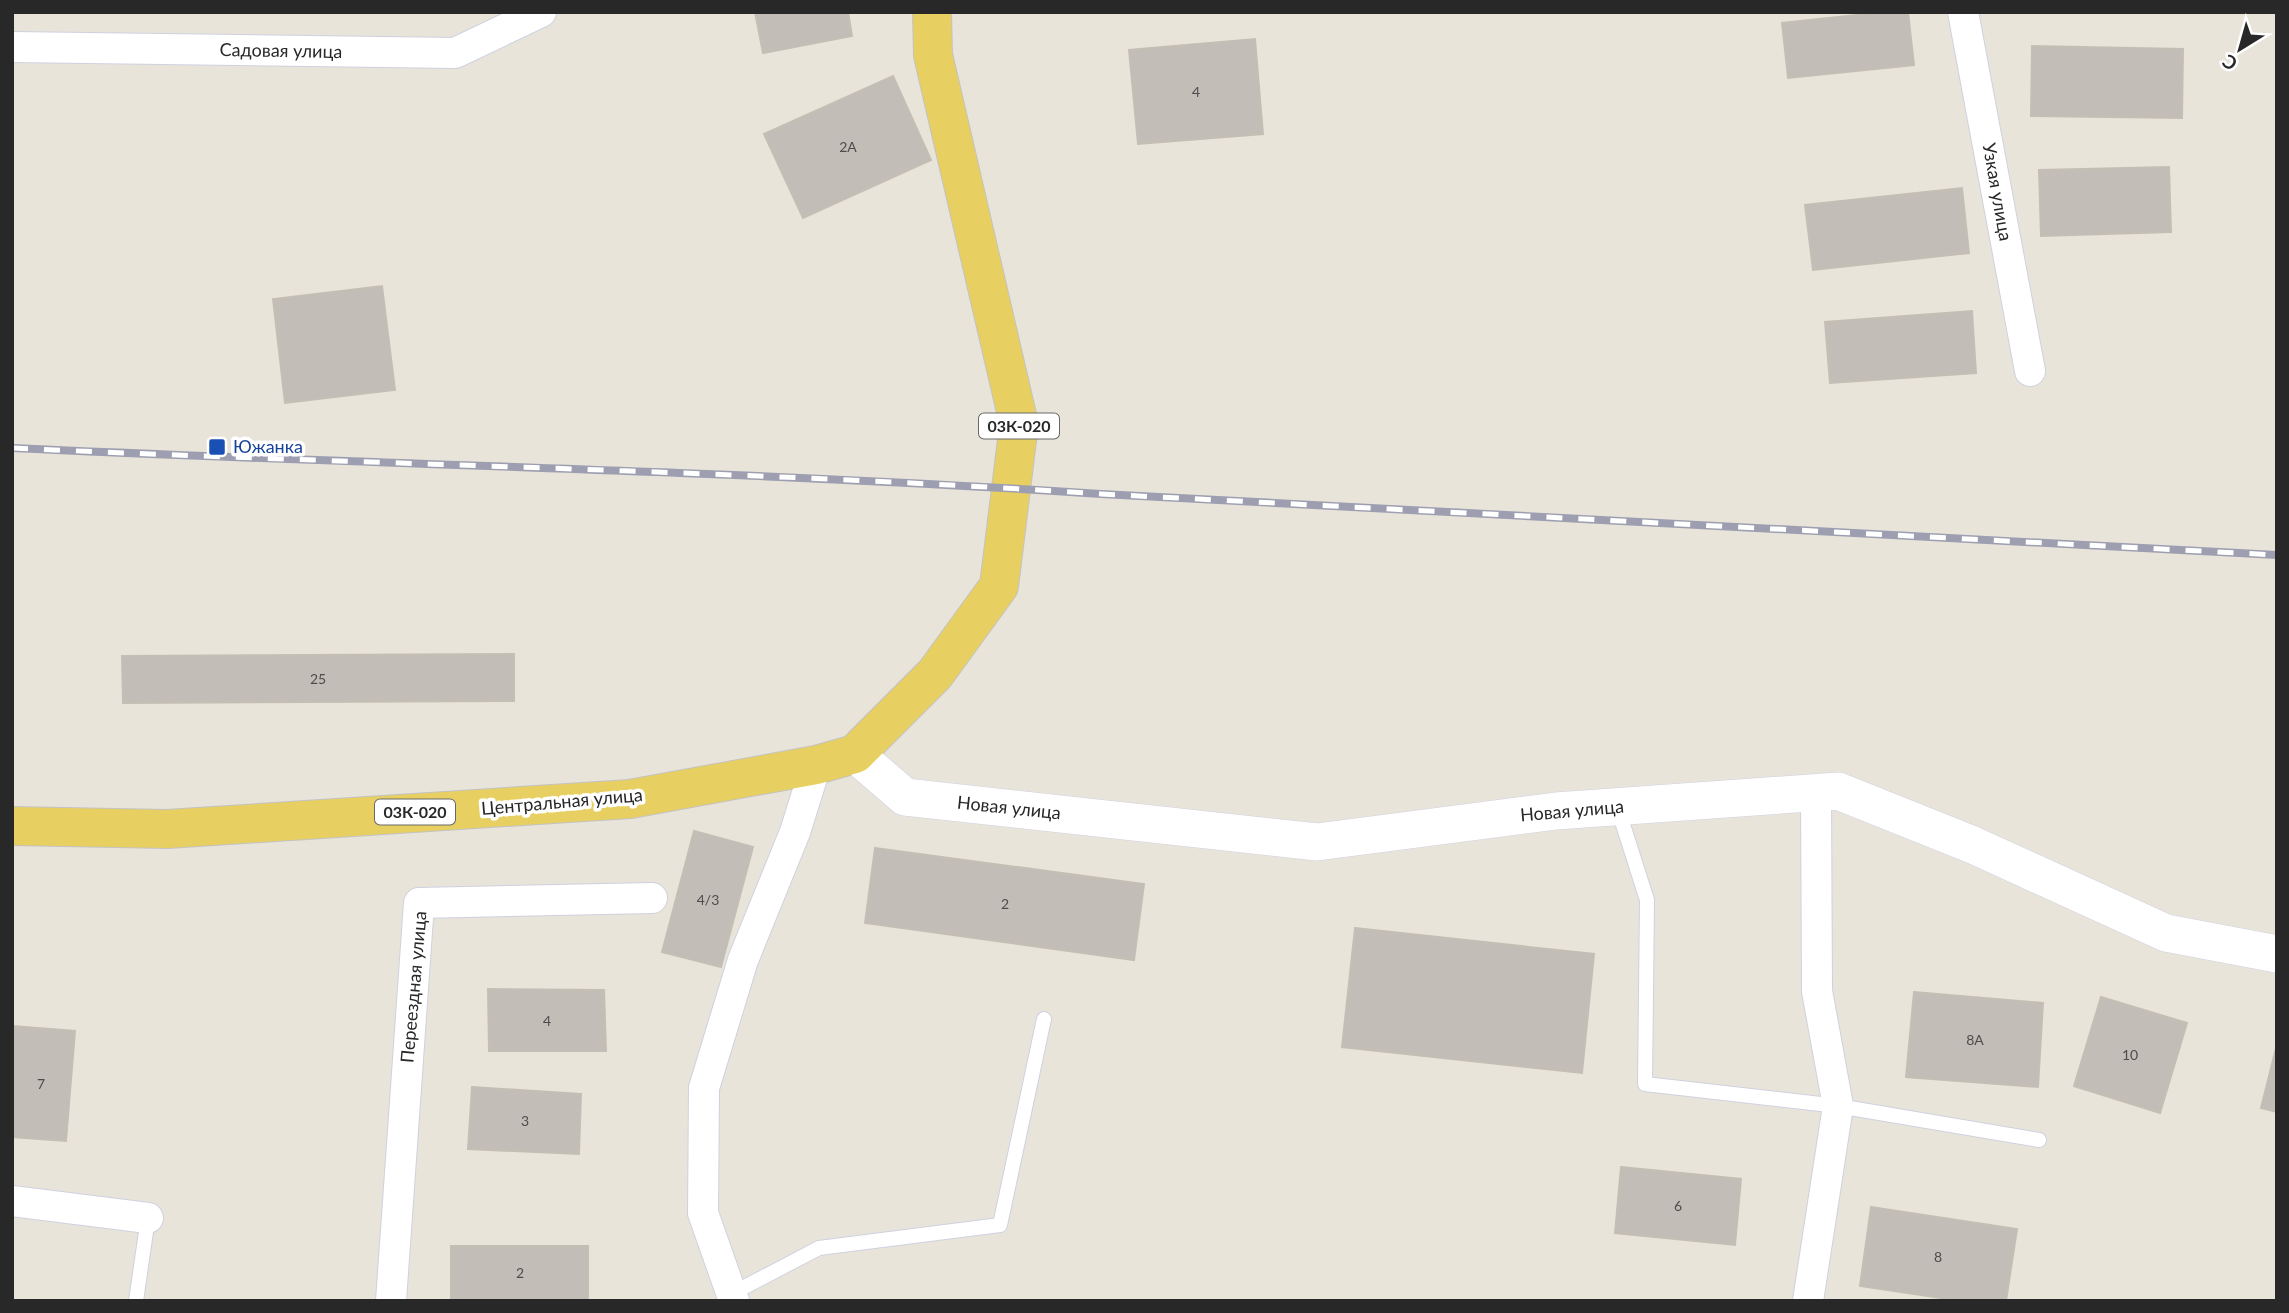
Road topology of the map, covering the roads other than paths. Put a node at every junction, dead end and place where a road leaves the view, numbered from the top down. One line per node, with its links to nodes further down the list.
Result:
1 (541, 12): 4 (street, Садовая улица)
2 (932, 12): 6 (main road, 03К-020)
3 (1963, 12): 5 (street, Узкая улица)
4 (12, 47)
5 (2030, 371)
6 (855, 754): 7 (main road, 03К-020); 9 (street, Новая улица)
7 (816, 765): 10 (main road, Центральная улица / 03К-020); 18 (street)
8 (1816, 793): 9 (street, Новая улица); 12 (street, Новая улица); 14 (street)
9 (1617, 807): 14 (lane)
10 (12, 826)
11 (652, 898): 20 (street, Переездная улица)
12 (2277, 954)
13 (1044, 1019): 18 (lane)
14 (1838, 1106): 15 (lane); 21 (street)
15 (2039, 1140)
16 (12, 1201): 17 (street)
17 (148, 1218): 19 (lane)
18 (733, 1297)
19 (136, 1301)
20 (391, 1301)
21 (1808, 1301)

